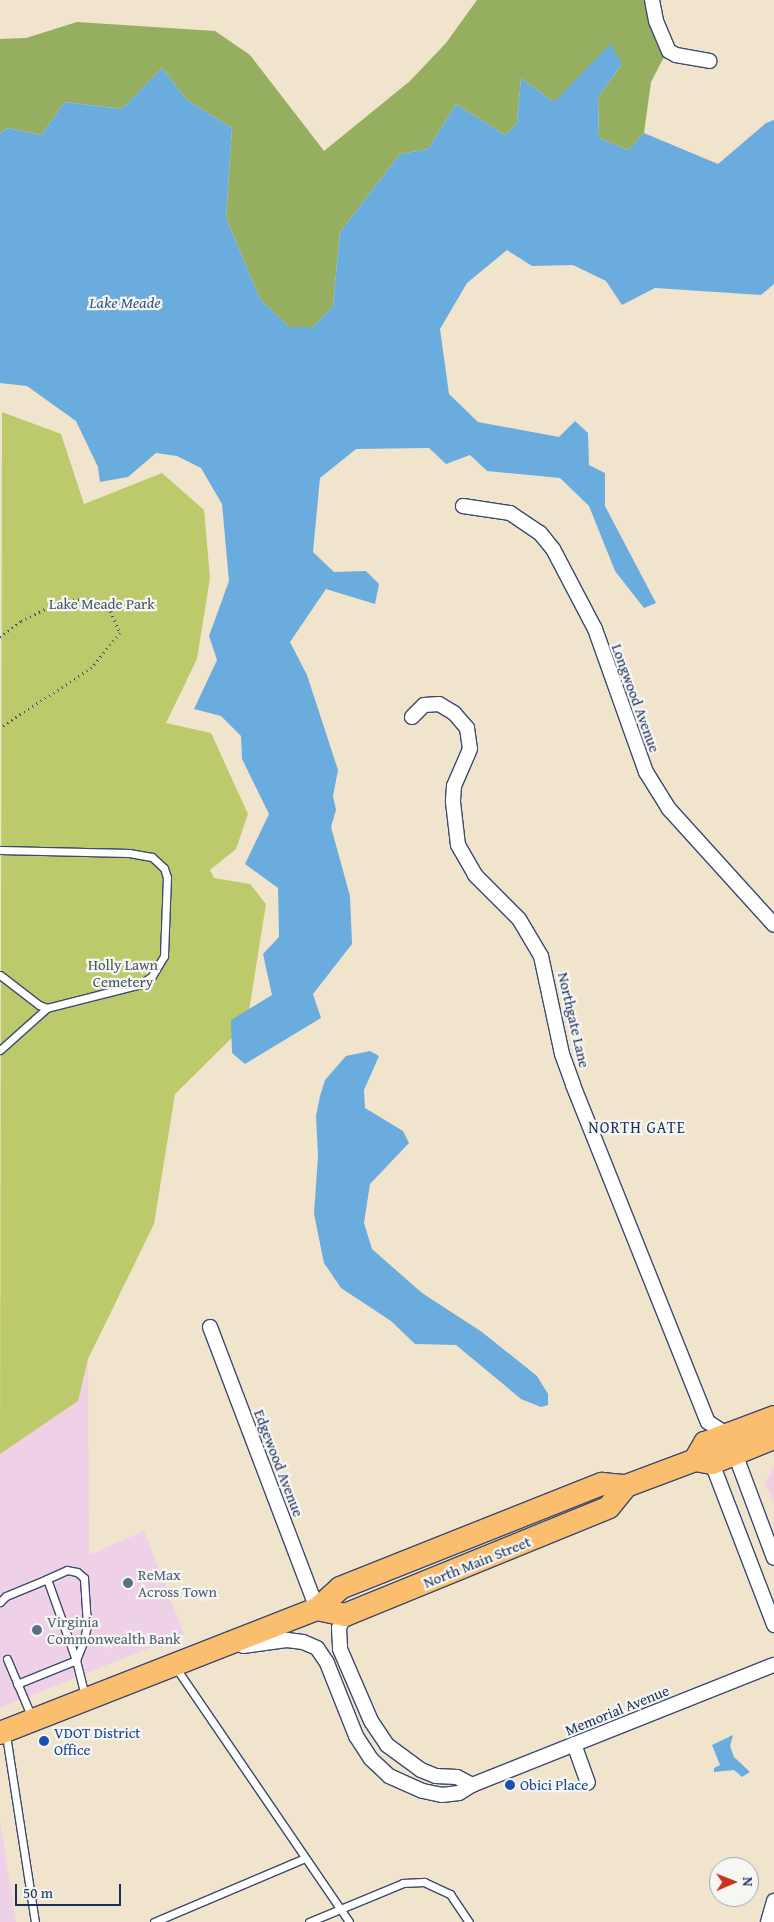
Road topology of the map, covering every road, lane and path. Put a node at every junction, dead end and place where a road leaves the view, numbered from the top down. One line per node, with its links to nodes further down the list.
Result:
1 (652, 0): 2 (street)
2 (709, 61)
3 (463, 506): 8 (street, Longwood Avenue)
4 (0, 637): 6 (path)
5 (412, 717): 15 (street, Northgate Lane)
6 (0, 728)
7 (0, 850): 10 (lane)
8 (774, 925)
9 (0, 974): 10 (lane)
10 (47, 1008): 11 (lane)
11 (0, 1050)
12 (210, 1327): 20 (street, Edgewood Avenue)
13 (774, 1417): 15 (main road, North Main Street)
14 (774, 1438): 15 (main road, North Main Street)
15 (715, 1447): 16 (main road, North Main Street); 17 (street); 22 (street)
16 (626, 1486): 20 (main road, North Main Street); 21 (main road, North Main Street)
17 (774, 1558)
18 (47, 1579): 19 (lane); 25 (lane); 25 (lane)
19 (0, 1602)
20 (317, 1610): 21 (main road); 23 (main road, North Main Street)
21 (345, 1615): 34 (street)
22 (774, 1625)
23 (208, 1652): 26 (main road, North Main Street); 34 (street, Memorial Avenue)
24 (7, 1659): 28 (lane)
25 (76, 1660): 28 (lane); 29 (lane)
26 (174, 1664): 29 (main road, North Main Street); 35 (lane)
27 (774, 1665): 32 (street, Memorial Avenue)
28 (17, 1684): 30 (lane)
29 (85, 1700): 30 (main road, North Main Street)
30 (33, 1720): 31 (main road, North Main Street)
31 (3, 1732): 38 (lane)
32 (574, 1744): 33 (street); 34 (street, Memorial Avenue)
33 (588, 1783)
34 (472, 1785)
35 (305, 1858): 37 (lane); 39 (lane)
36 (774, 1901): 43 (street)
37 (341, 1910): 40 (lane); 41 (lane); 42 (lane)
38 (35, 1922)
39 (154, 1922)
40 (309, 1922)
41 (349, 1922)
42 (469, 1922)
43 (768, 1922)

